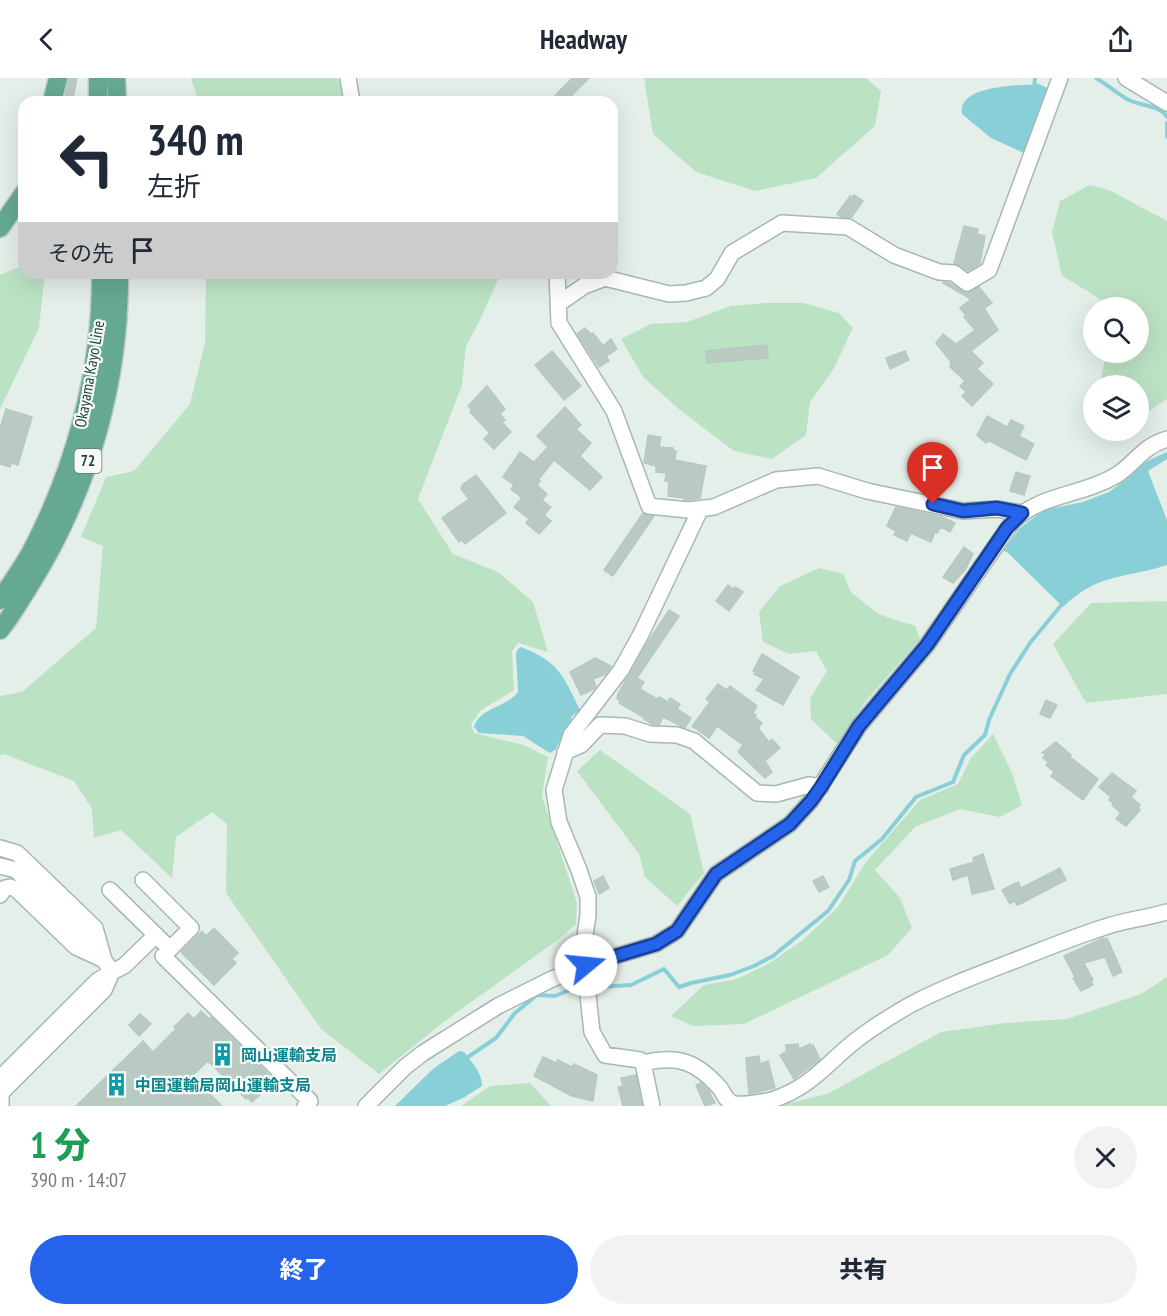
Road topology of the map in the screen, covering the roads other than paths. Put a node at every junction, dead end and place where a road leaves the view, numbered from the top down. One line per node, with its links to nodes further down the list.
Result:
1 (58, 78): 7 (main road)
2 (98, 78): 8 (main road)
3 (116, 78): 9 (main road)
4 (348, 78): 10 (street)
5 (1060, 78): 18 (street)
6 (1126, 78): 11 (street)
7 (54, 96)
8 (98, 96)
9 (117, 96)
10 (351, 96)
11 (1167, 103)
12 (18, 202): 13 (main road)
13 (0, 228)
14 (101, 279): 23 (main road, Okayama Kayo Line / 72)
15 (119, 279): 24 (main road, Okayama Kayo Line / 72)
16 (557, 279): 19 (street)
17 (602, 279): 19 (street)
18 (609, 279)
19 (558, 304): 21 (street)
20 (1167, 439): 22 (street)
21 (701, 508): 22 (street); 25 (street)
22 (1022, 513): 26 (street)
23 (0, 600)
24 (0, 630)
25 (565, 752): 26 (street); 37 (street)
26 (821, 787): 37 (street)
27 (0, 848): 38 (street)
28 (0, 856): 38 (street)
29 (0, 866): 38 (street)
30 (0, 879): 38 (street)
31 (144, 880): 36 (street)
32 (110, 890): 35 (street)
33 (0, 895): 38 (street)
34 (1167, 912): 42 (street)
35 (156, 936): 36 (street); 38 (street)
36 (170, 950): 43 (street)
37 (586, 965): 39 (street); 44 (street)
38 (108, 966): 40 (street); 41 (street)
39 (643, 1063): 42 (street); 45 (street)
40 (0, 1078)
41 (1, 1103)
42 (724, 1103)
43 (305, 1106)
44 (366, 1106)
45 (652, 1106)

